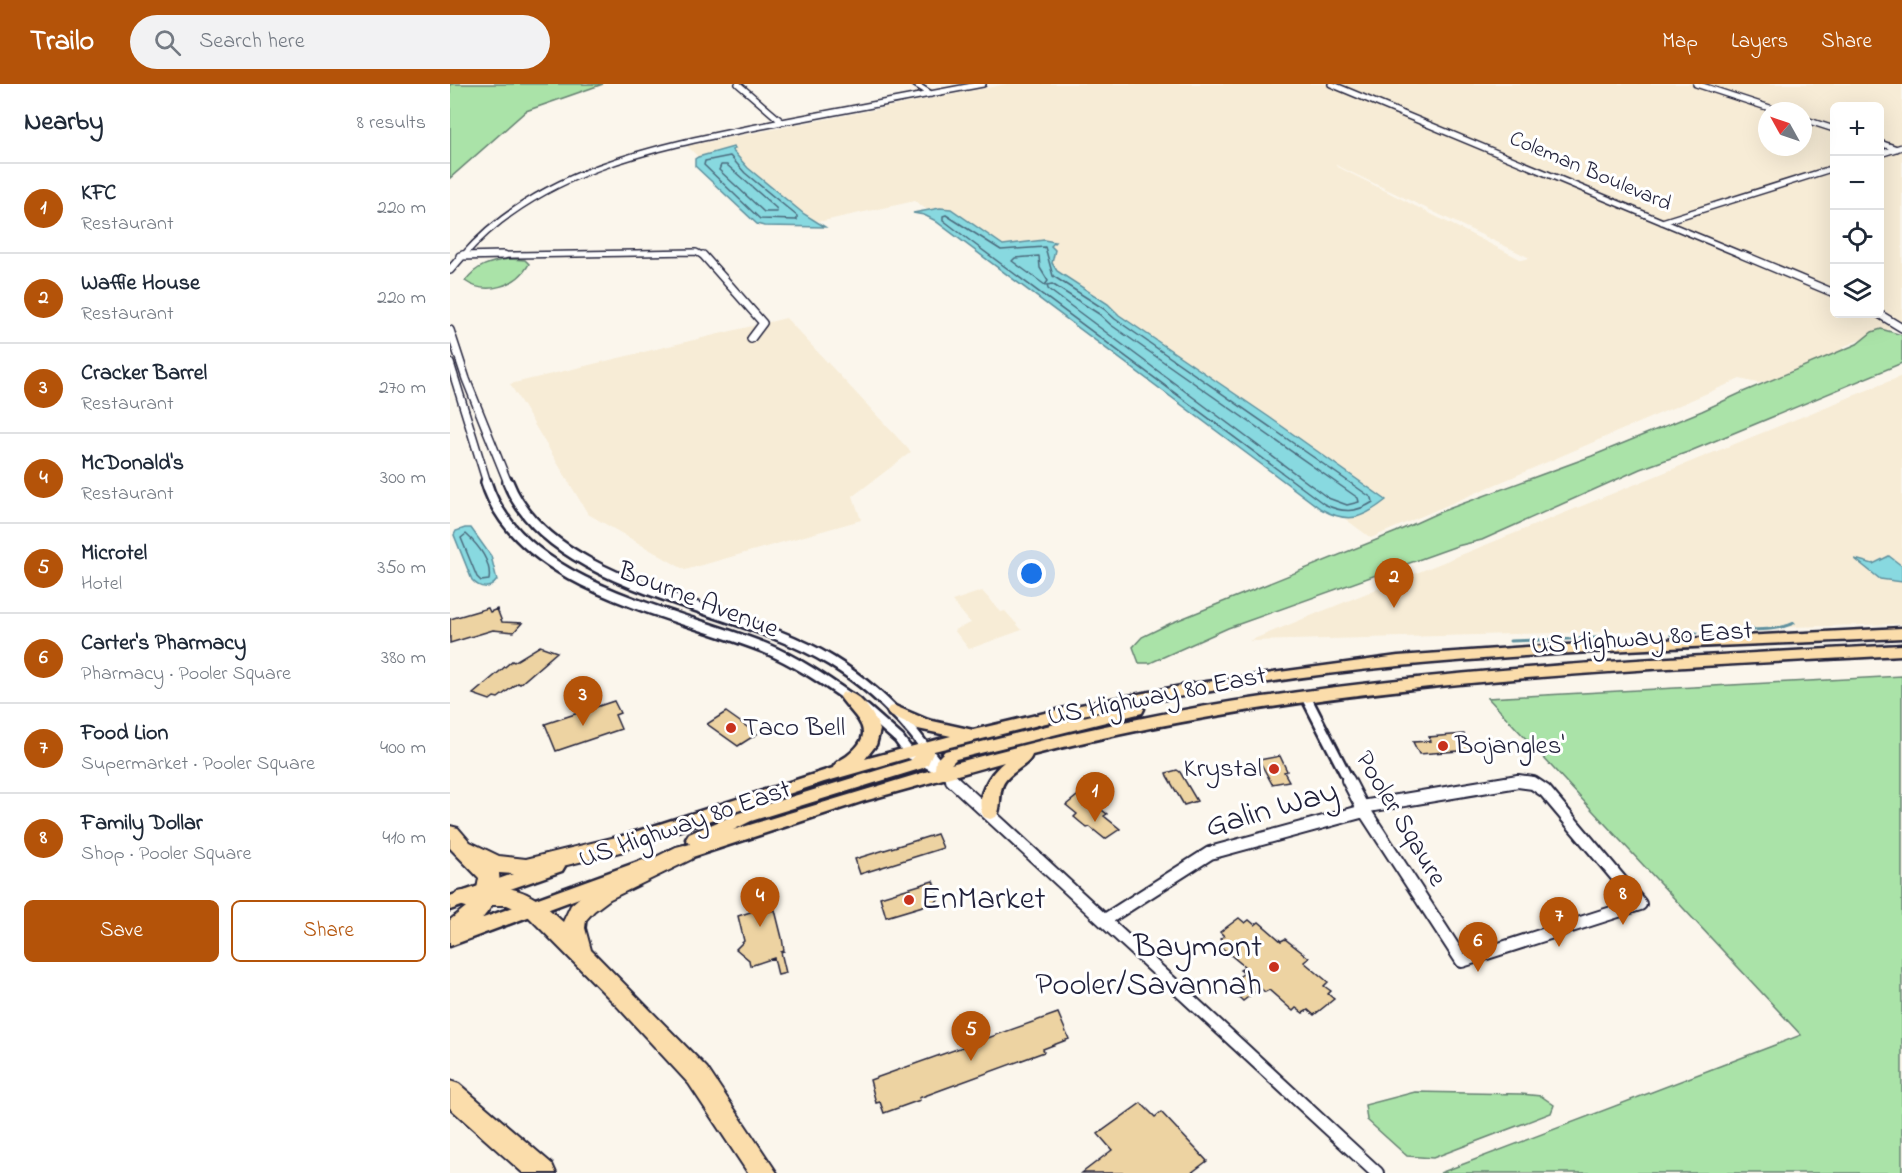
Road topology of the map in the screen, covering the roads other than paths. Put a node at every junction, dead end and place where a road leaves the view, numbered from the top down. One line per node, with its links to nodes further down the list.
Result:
1 (738, 84): 8 (street)
2 (915, 84): 6 (street)
3 (983, 84): 6 (street)
4 (1332, 84): 15 (street, Coleman Boulevard)
5 (1696, 84): 7 (street)
6 (931, 93): 8 (street)
7 (1758, 104)
8 (782, 122): 16 (street)
9 (1812, 122): 10 (street)
10 (1830, 128)
11 (1884, 144): 12 (street)
12 (1899, 148): 13 (street)
13 (1884, 153)
14 (1830, 169): 15 (street)
15 (1662, 222): 18 (street, Coleman Boulevard)
16 (459, 256): 17 (street); 22 (street)
17 (450, 270)
18 (1830, 291)
19 (1884, 317): 20 (street)
20 (1902, 328)
21 (450, 330): 29 (street, Bourne Avenue)
22 (751, 339)
23 (450, 363): 27 (street, Bourne Avenue)
24 (1902, 633): 26 (main road, US Highway 80 East)
25 (1902, 650): 28 (main road, US Highway 80 East)
26 (1219, 686): 30 (main road, US Highway 80 East); 33 (main road)
27 (848, 697): 32 (street, Bourne Avenue); 34 (main road)
28 (1306, 697): 31 (main road, US Highway 80 East); 35 (street, Pooler Sqaure)
29 (895, 711): 30 (main road); 32 (street, Bourne Avenue)
30 (985, 733): 32 (main road, US Highway 80 East)
31 (1035, 748): 33 (main road, US Highway 80 East); 36 (main road)
32 (920, 754): 33 (street, Bourne Avenue); 34 (main road, US Highway 80 East); 40 (main road)
33 (944, 772): 36 (street, Bourne Avenue); 39 (main road, US Highway 80 East)
34 (818, 778): 38 (main road, US Highway 80 East)
35 (1363, 809): 43 (street, Galin Way); 47 (street, Pooler Sqaure); 47 (street, Galin Way)
36 (990, 813): 43 (street, Bourne Avenue)
37 (458, 841): 38 (highway); 41 (highway)
38 (616, 845): 41 (main road, US Highway 80 East)
39 (684, 853): 40 (main road, US Highway 80 East); 46 (highway)
40 (610, 878): 42 (main road, US Highway 80 East)
41 (473, 896): 42 (highway); 44 (highway)
42 (533, 907): 45 (main road, US Highway 80 East); 46 (highway)
43 (1105, 920): 51 (street, Bourne Avenue)
44 (450, 932)
45 (450, 938)
46 (581, 953): 50 (highway)
47 (1462, 961)
48 (450, 1092): 49 (highway)
49 (542, 1173)
50 (763, 1173)
51 (1377, 1173)

